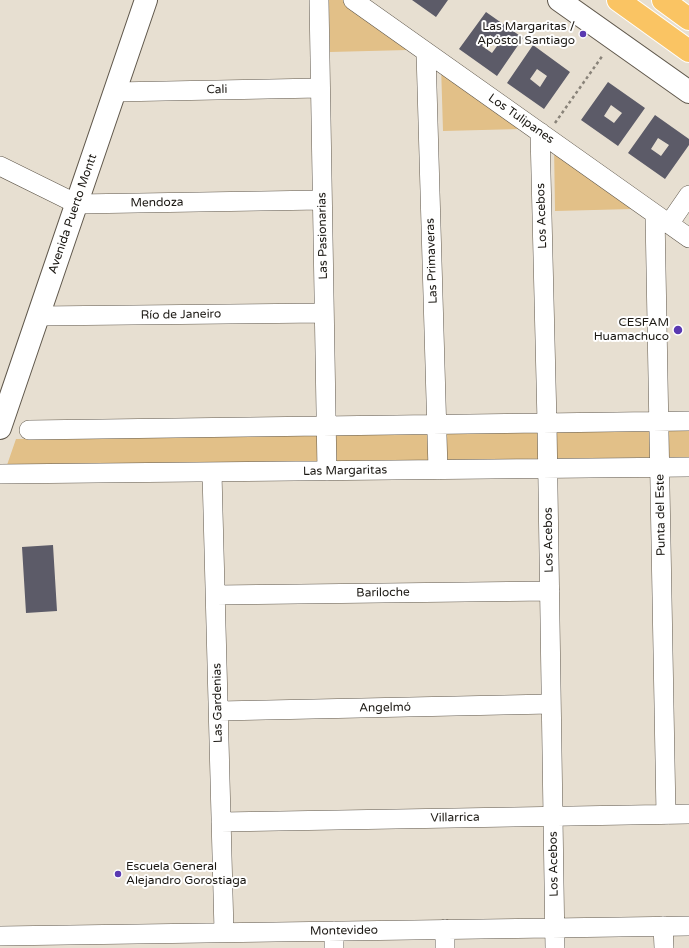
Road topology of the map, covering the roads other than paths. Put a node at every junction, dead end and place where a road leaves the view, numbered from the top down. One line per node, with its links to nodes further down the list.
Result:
1 (146, 0): 13 (street, Avenida Puerto Montt)
2 (319, 0): 12 (street, Las Pasionarias)
3 (353, 0): 11 (street, Los Tulipanes)
4 (559, 0): 14 (street)
5 (609, 0): 8 (highway)
6 (618, 0): 8 (highway)
7 (663, 0): 9 (highway)
8 (638, 15): 10 (highway)
9 (689, 18)
10 (689, 51)
11 (426, 52): 15 (street, Los Tulipanes); 27 (street, Las Primaveras)
12 (320, 88): 13 (street, Cali); 18 (street, Las Pasionarias)
13 (114, 92): 19 (street, Avenida Puerto Montt)
14 (689, 92)
15 (542, 134): 20 (street, Los Tulipanes); 26 (street, Los Acebos)
16 (0, 166): 19 (street, Mendoza)
17 (689, 195): 20 (street)
18 (322, 200): 19 (street, Mendoza); 22 (street, Las Pasionarias)
19 (76, 204): 23 (street, Avenida Puerto Montt)
20 (662, 219): 21 (street, Los Tulipanes); 24 (street, Punta del Este)
21 (689, 238)
22 (324, 313): 23 (street, Río de Janeiro); 28 (street, Las Pasionarias)
23 (38, 316): 29 (street, Avenida Puerto Montt)
24 (659, 421): 25 (street); 26 (street); 32 (street, Punta del Este)
25 (689, 421)
26 (547, 423): 27 (street); 33 (street, Los Acebos)
27 (437, 424): 28 (street); 34 (street, Las Primaveras)
28 (327, 426): 30 (street); 35 (street, Las Pasionarias)
29 (0, 428)
30 (29, 430)
31 (689, 467): 32 (street, Las Margaritas)
32 (660, 468): 33 (street, Las Margaritas); 43 (street, Punta del Este)
33 (548, 469): 34 (street, Las Margaritas); 38 (street, Los Acebos)
34 (438, 470): 35 (street, Las Margaritas)
35 (327, 471): 36 (street, Las Margaritas)
36 (212, 473): 37 (street, Las Margaritas); 39 (street, Las Gardenias)
37 (0, 474)
38 (550, 591): 39 (street, Bariloche); 40 (street, Los Acebos)
39 (216, 595): 41 (street, Las Gardenias)
40 (551, 704): 41 (street, Angelmó); 44 (street, Los Acebos)
41 (219, 711): 45 (street, Las Gardenias)
42 (689, 814): 43 (street, Villarrica)
43 (666, 815): 44 (street, Villarrica)
44 (553, 817): 45 (street, Villarrica); 48 (street, Los Acebos)
45 (221, 822): 50 (street, Las Gardenias)
46 (663, 926): 47 (street, Montevideo); 48 (street, Montevideo); 55 (street)
47 (689, 926)
48 (555, 928): 49 (street, Montevideo); 54 (street, Los Acebos)
49 (445, 929): 51 (street, Montevideo); 53 (street)
50 (224, 932): 51 (street, Montevideo); 52 (street, Montevideo)
51 (334, 939)
52 (0, 940)
53 (445, 948)
54 (555, 948)
55 (664, 948)

